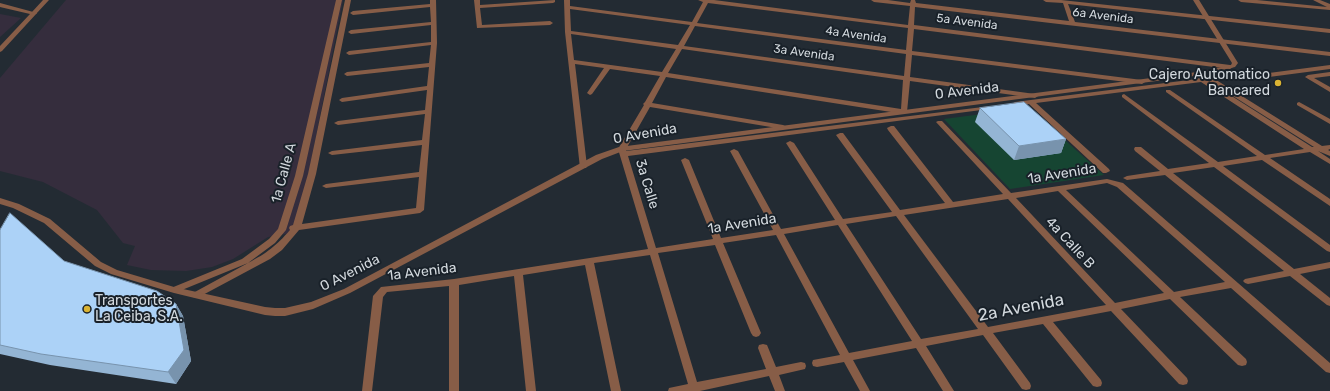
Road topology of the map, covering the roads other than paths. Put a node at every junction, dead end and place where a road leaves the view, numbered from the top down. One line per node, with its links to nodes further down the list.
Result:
1 (46, 0): 19 (street)
2 (339, 0): 85 (street, 1a Calle A)
3 (348, 0): 83 (street, 1a Calle A)
4 (476, 0): 17 (street)
5 (705, 0): 25 (street, 3a Calle); 26 (street, 5a Avenida)
6 (874, 0): 12 (street, 6a Avenida)
7 (1046, 0): 13 (street)
8 (1196, 0): 21 (street)
9 (1241, 0): 18 (street)
10 (1316, 0): 18 (street)
11 (553, 1): 17 (street)
12 (913, 2): 24 (street, 6a Avenida); 26 (street)
13 (1064, 2): 21 (street); 24 (street)
14 (433, 3): 20 (street); 22 (street)
15 (568, 3): 25 (street, 4a Avenida); 29 (street)
16 (0, 5): 19 (street)
17 (477, 7): 23 (street)
18 (1330, 8)
19 (34, 13): 33 (street)
20 (354, 13)
21 (1207, 17): 27 (street); 30 (street)
22 (433, 23): 28 (street); 31 (street)
23 (550, 23)
24 (1072, 23): 30 (street, 6a Avenida)
25 (693, 24): 32 (street, 3a Calle); 34 (street, 4a Avenida)
26 (911, 26): 34 (street); 40 (street, 5a Avenida)
27 (1330, 31)
28 (351, 32)
29 (568, 32): 32 (street, 3a Avenida); 37 (street)
30 (1222, 41): 36 (street, 6a Avenida); 40 (street)
31 (434, 43): 35 (street); 38 (street)
32 (680, 48): 43 (street, 3a Calle); 46 (street, 3a Avenida)
33 (0, 50)
34 (909, 52): 46 (street); 47 (street, 4a Avenida)
35 (349, 53)
36 (1330, 54)
37 (572, 62): 39 (street); 80 (street)
38 (432, 65): 42 (street); 48 (street)
39 (608, 67): 43 (street); 51 (street)
40 (1230, 67): 45 (street)
41 (1330, 67): 45 (street, 0 Avenida)
42 (347, 74)
43 (664, 74): 56 (street, 3a Calle); 59 (street)
44 (1330, 74): 49 (street)
45 (1202, 77): 47 (street, 0 Avenida); 55 (street, 0 Avenida); 69 (street, 0 Avenida); 71 (street)
46 (907, 78): 52 (street, 3a Avenida); 59 (street)
47 (1142, 82): 52 (street, 0 Avenida)
48 (430, 88): 54 (street); 58 (street)
49 (1330, 90)
50 (1168, 91): 76 (street)
51 (590, 93)
52 (1036, 96): 59 (street, 0 Avenida)
53 (1124, 96): 79 (street)
54 (342, 100)
55 (1030, 102): 73 (street, 0 Avenida); 81 (street)
56 (646, 104): 63 (street); 73 (street, 3a Calle)
57 (1299, 104): 61 (street)
58 (428, 112): 62 (street); 66 (street)
59 (904, 112): 63 (street, 0 Avenida)
60 (940, 122): 89 (street, 4a Calle B)
61 (1330, 122)
62 (338, 123)
63 (783, 127): 73 (street, 0 Avenida)
64 (891, 128): 92 (street)
65 (840, 135): 93 (street)
66 (426, 142): 74 (street); 84 (street)
67 (790, 143): 94 (street)
68 (1330, 147): 69 (street)
69 (1320, 148): 71 (street); 75 (street)
70 (1138, 149): 82 (street)
71 (1310, 150): 76 (street); 78 (street)
72 (734, 151): 97 (street)
73 (622, 152): 80 (street, 0 Avenida); 100 (street, 3a Calle)
74 (332, 153)
75 (1330, 154)
76 (1264, 157): 79 (street); 91 (street)
77 (684, 160): 98 (street)
78 (1330, 162)
79 (1216, 164): 82 (street); 99 (street)
80 (583, 166): 109 (street, 0 Avenida)
81 (1106, 171)
82 (1166, 172): 86 (street); 104 (street)
83 (312, 174): 85 (street); 95 (street, 1a Calle A)
84 (423, 174): 87 (street); 95 (street)
85 (299, 176): 96 (street, 1a Calle A)
86 (1127, 178)
87 (326, 186)
88 (1059, 188): 89 (street, 1a Avenida); 107 (street, 1a Avenida); 110 (street)
89 (1008, 196): 92 (street, 1a Avenida); 112 (street, 4a Calle B)
90 (0, 201): 108 (street, 0 Avenida)
91 (1330, 202)
92 (952, 205): 93 (street, 1a Avenida)
93 (897, 213): 94 (street, 1a Avenida); 114 (street)
94 (841, 222): 97 (street, 1a Avenida); 116 (street)
95 (297, 227): 96 (street); 109 (street, 1a Calle A)
96 (282, 230): 108 (street, 1a Calle A)
97 (778, 232): 98 (street, 1a Avenida); 118 (street)
98 (718, 241): 100 (street, 1a Avenida); 115 (street)
99 (1330, 249)
100 (653, 251): 101 (street, 1a Avenida); 127 (street, 3a Calle)
101 (589, 261): 103 (street, 1a Avenida); 131 (street)
102 (1330, 266): 104 (street)
103 (518, 272): 106 (street, 1a Avenida); 130 (street)
104 (1292, 273): 105 (street); 111 (street)
105 (1248, 281)
106 (454, 282): 128 (street, 1a Avenida); 129 (street)
107 (1232, 284): 110 (street, 2a Avenida); 122 (street)
108 (174, 290): 109 (street, 0 Avenida)
109 (196, 295)
110 (1172, 296): 112 (street, 2a Avenida); 119 (street)
111 (1330, 303)
112 (1113, 307): 113 (street, 2a Avenida); 124 (street, 4a Calle B)
113 (1046, 320): 114 (street, 2a Avenida); 125 (street)
114 (985, 331): 116 (street, 2a Avenida); 126 (street)
115 (756, 333)
116 (919, 344): 118 (street, 2a Avenida); 135 (street)
117 (763, 348): 123 (street)
118 (847, 358): 120 (street, 2a Avenida); 134 (street)
119 (1242, 362)
120 (817, 363)
121 (801, 366): 123 (street)
122 (1330, 370)
123 (772, 372): 127 (street); 133 (street)
124 (1183, 381)
125 (1097, 383)
126 (1026, 386)
127 (695, 389): 132 (street)
128 (367, 391)
129 (454, 391)
130 (531, 391)
131 (616, 391)
132 (673, 391)
133 (780, 391)
134 (865, 391)
135 (949, 391)

